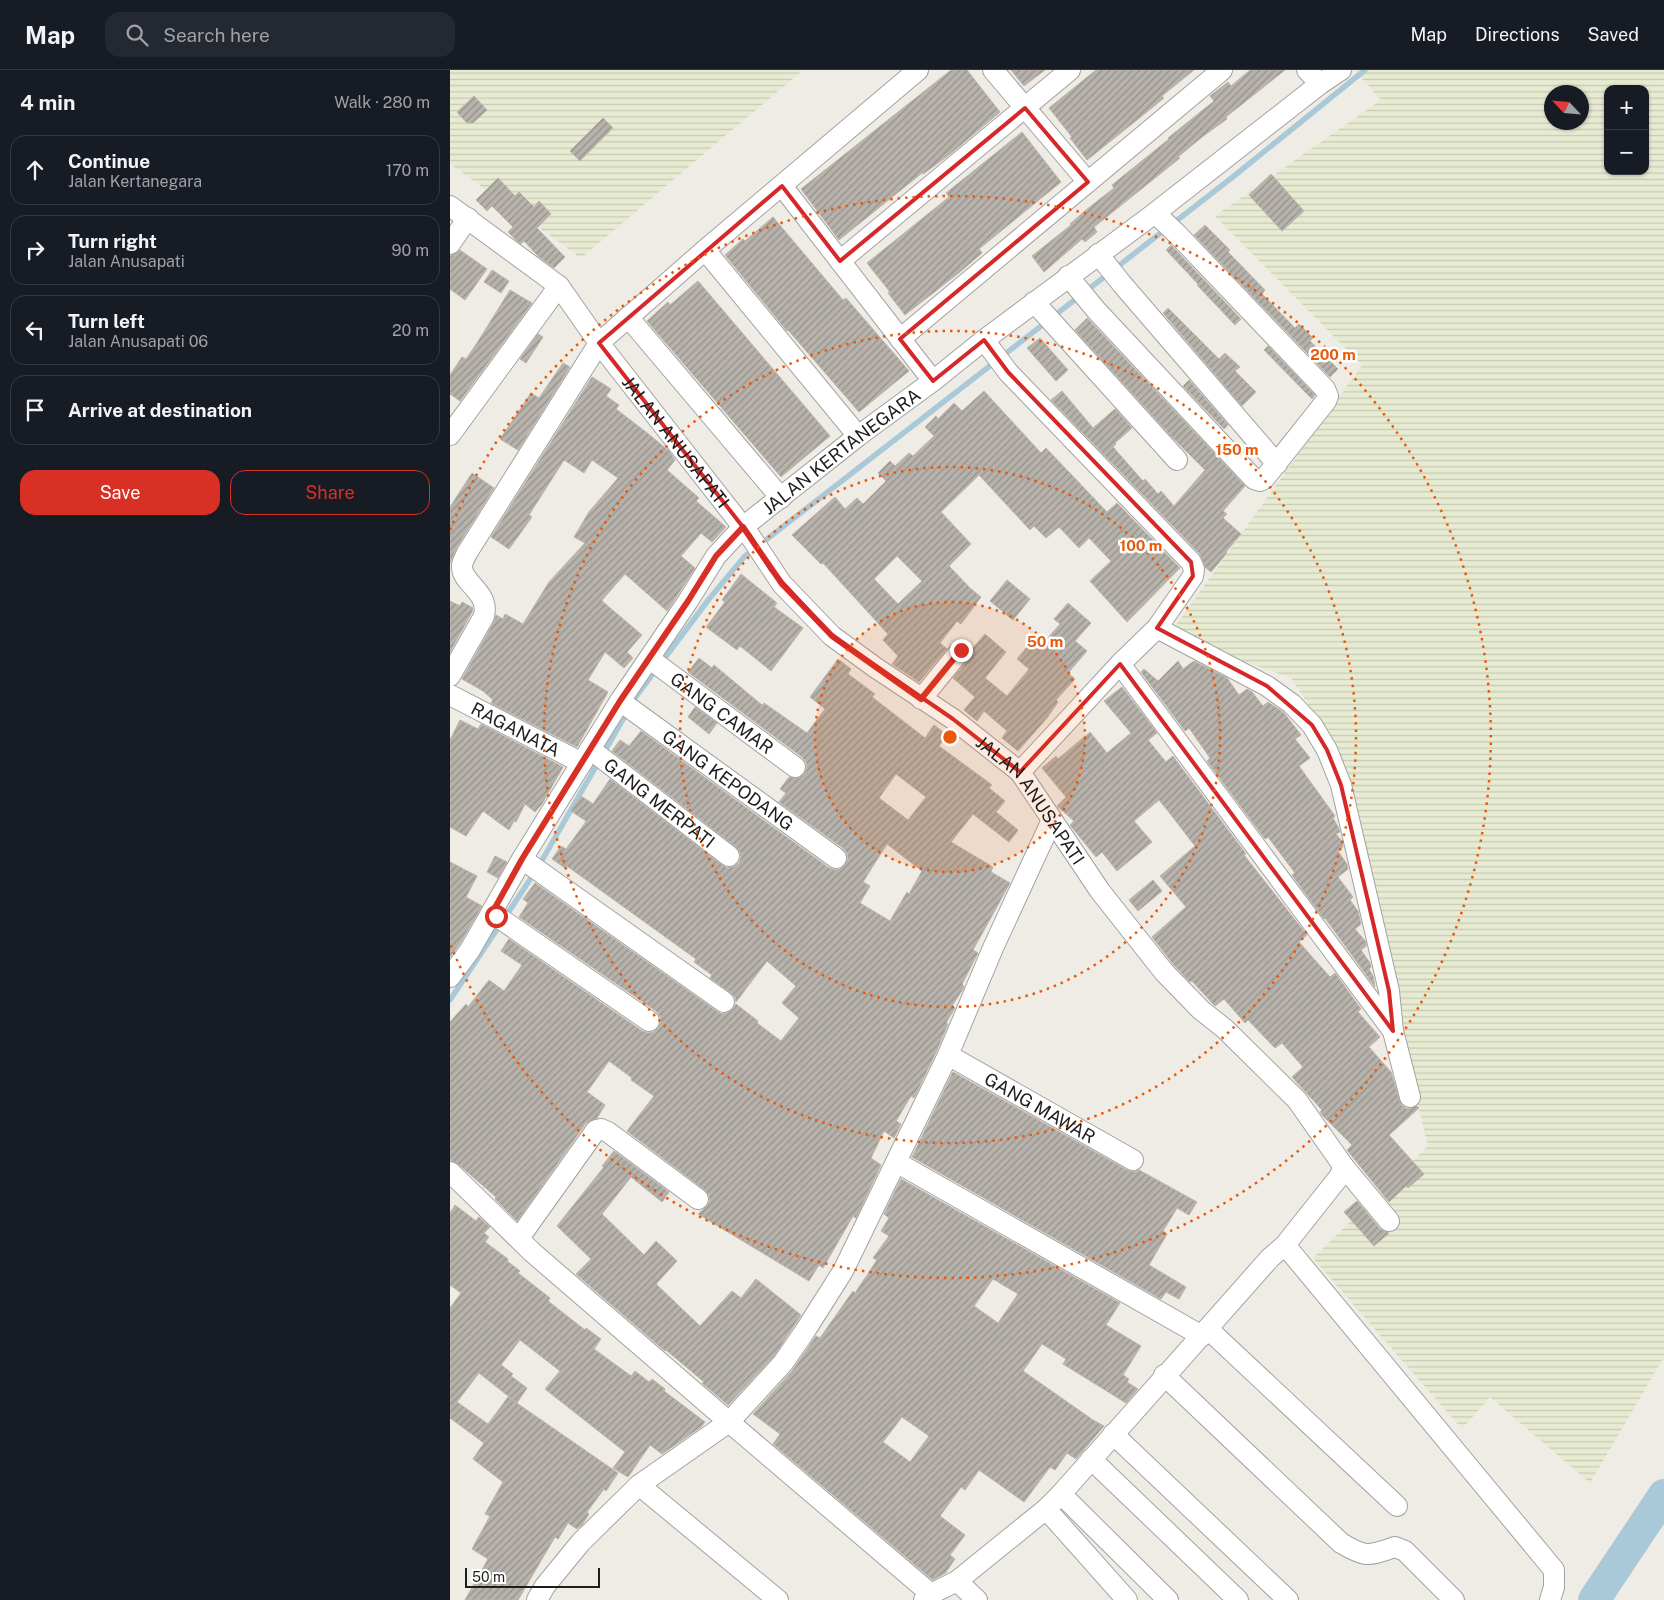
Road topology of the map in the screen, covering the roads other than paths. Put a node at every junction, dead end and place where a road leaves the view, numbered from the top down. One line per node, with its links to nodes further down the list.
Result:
1 (918, 70): 9 (street)
2 (993, 70): 7 (street)
3 (1070, 70): 7 (street)
4 (1222, 70): 8 (street)
5 (1341, 70): 6 (street, JALAN KERTANEGARA)
6 (1314, 77): 11 (street, JALAN KERTANEGARA)
7 (1025, 108): 8 (street); 16 (street)
8 (1088, 182): 21 (street)
9 (782, 186): 14 (street); 16 (street)
10 (450, 206): 12 (street, JALAN ANUSAPATI)
11 (1158, 216): 15 (street, JALAN KERTANEGARA); 28 (street)
12 (468, 218): 13 (street); 18 (street, JALAN ANUSAPATI)
13 (450, 244)
14 (705, 250): 20 (street); 26 (street)
15 (1102, 258): 17 (street, JALAN KERTANEGARA); 28 (street)
16 (840, 261): 21 (street)
17 (1073, 282): 19 (street, JALAN KERTANEGARA); 28 (street)
18 (558, 286): 23 (street, JALAN ANUSAPATI); 25 (street)
19 (1043, 312): 22 (street, JALAN KERTANEGARA); 27 (street)
20 (628, 317): 23 (street); 29 (street)
21 (900, 338): 24 (street)
22 (985, 341): 24 (street, JALAN KERTANEGARA); 31 (street)
23 (599, 343): 30 (street, JALAN ANUSAPATI); 35 (street)
24 (933, 381): 26 (street, JALAN KERTANEGARA)
25 (450, 435)
26 (858, 436): 29 (street, JALAN KERTANEGARA)
27 (1177, 460)
28 (1278, 464)
29 (781, 498): 30 (street, JALAN KERTANEGARA)
30 (746, 532): 33 (street, JALAN KERTANEGARA); 37 (street, JALAN ANUSAPATI)
31 (1156, 628): 34 (street); 50 (street)
32 (961, 650): 37 (street)
33 (654, 663): 38 (street, JALAN KERTANEGARA); 40 (street, GANG CAMAR)
34 (1120, 664): 41 (street); 50 (street)
35 (450, 676)
36 (450, 695): 39 (street, RAGANATA)
37 (921, 699): 41 (street, JALAN ANUSAPATI)
38 (627, 706): 39 (street, JALAN KERTANEGARA); 44 (street, GANG KEPODANG)
39 (594, 758): 43 (street, GANG MERPATI); 45 (street, JALAN KERTANEGARA)
40 (795, 767)
41 (1020, 772): 42 (street, JALAN ANUSAPATI)
42 (1052, 820): 51 (street); 55 (street, JALAN ANUSAPATI)
43 (729, 856)
44 (836, 858)
45 (531, 865): 46 (street, JALAN KERTANEGARA); 48 (street)
46 (500, 918): 47 (street, JALAN KERTANEGARA); 49 (street)
47 (450, 976)
48 (724, 1002)
49 (648, 1021)
50 (1393, 1031): 52 (street)
51 (948, 1055): 53 (street, GANG MAWAR); 54 (street)
52 (1410, 1097)
53 (1133, 1160)
54 (896, 1162): 61 (street); 63 (street)
55 (1344, 1167): 58 (street, JALAN ANUSAPATI); 60 (street)
56 (450, 1172): 59 (street)
57 (698, 1199): 59 (street)
58 (1388, 1221)
59 (518, 1238): 63 (street)
60 (1285, 1245): 61 (street); 80 (street)
61 (1205, 1332): 62 (street); 68 (street)
62 (1164, 1375): 64 (street); 79 (street)
63 (729, 1422): 66 (street); 71 (street)
64 (1113, 1434): 65 (street); 78 (street)
65 (1091, 1459): 67 (street); 77 (street)
66 (638, 1485): 72 (street); 73 (street)
67 (1061, 1494): 69 (street); 76 (street)
68 (1397, 1506)
69 (1046, 1509): 70 (street); 75 (street)
70 (957, 1581): 71 (street); 74 (street)
71 (928, 1597)
72 (537, 1600)
73 (778, 1600)
74 (977, 1600)
75 (1127, 1600)
76 (1168, 1600)
77 (1238, 1600)
78 (1288, 1600)
79 (1454, 1600)
80 (1550, 1600)

